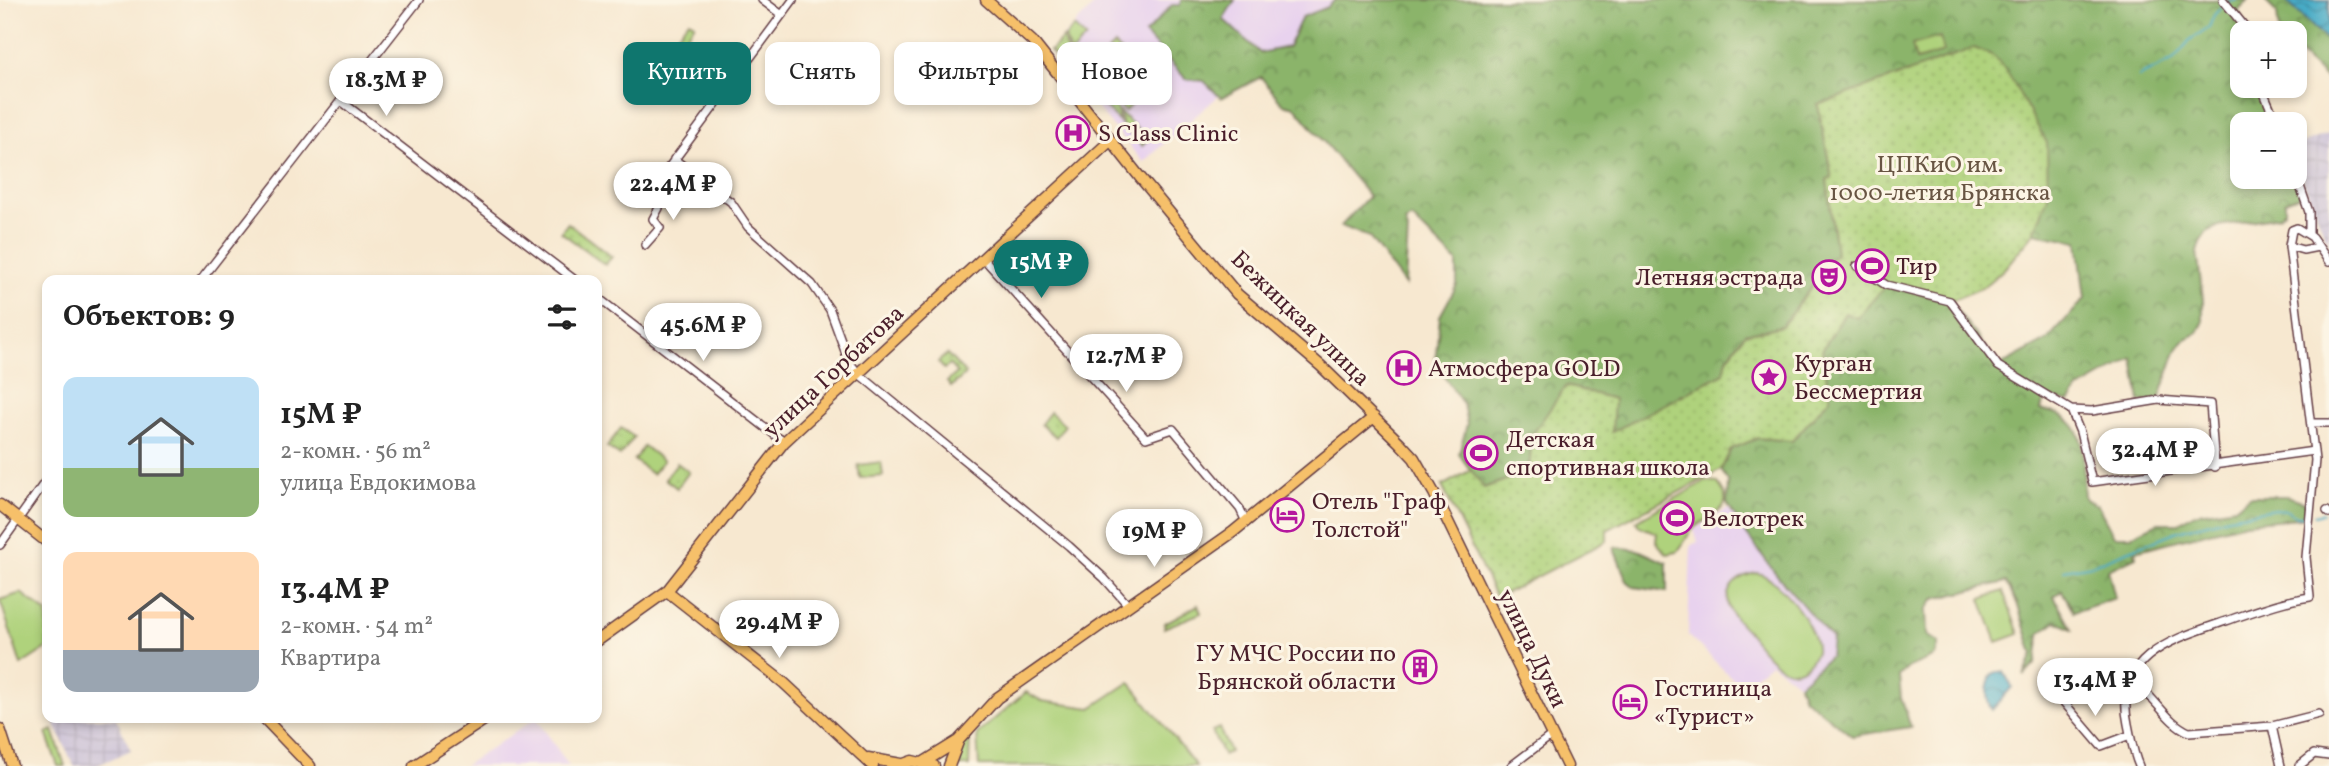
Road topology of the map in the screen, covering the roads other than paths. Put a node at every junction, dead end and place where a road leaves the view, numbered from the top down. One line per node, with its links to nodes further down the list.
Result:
1 (419, 0): 8 (street)
2 (762, 0): 6 (street)
3 (793, 0): 6 (street)
4 (2223, 0): 7 (street)
5 (986, 1): 9 (main road, Бежицкая улица)
6 (782, 15): 10 (street)
7 (2240, 21)
8 (341, 101): 19 (street); 20 (street)
9 (1110, 141): 16 (main road, улица Горбатова); 24 (main road, Бежицкая улица)
10 (674, 159): 13 (street); 22 (street)
11 (2301, 189): 12 (street)
12 (2309, 234): 14 (street); 15 (street)
13 (645, 245)
14 (2289, 246): 15 (street); 25 (street)
15 (2318, 247): 17 (street)
16 (984, 259): 22 (main road, улица Горбатова); 34 (street)
17 (2329, 262)
18 (1857, 266): 23 (street)
19 (205, 275)
20 (568, 275)
21 (602, 301): 27 (street)
22 (859, 374): 27 (main road, улица Горбатова); 40 (street)
23 (2071, 410): 29 (street); 29 (street)
24 (1374, 417): 34 (main road); 38 (main road, Бежицкая улица)
25 (2312, 423): 26 (street); 28 (street)
26 (2329, 423)
27 (783, 442): 39 (main road, улица Горбатова)
28 (2314, 451): 29 (street); 42 (street)
29 (2215, 467)
30 (42, 486): 33 (street)
31 (0, 505): 33 (main road)
32 (0, 512): 33 (main road)
33 (17, 522): 35 (main road); 36 (main road); 37 (street)
34 (1246, 522): 40 (main road)
35 (42, 539)
36 (42, 544)
37 (0, 545)
38 (1461, 548): 50 (main road, улица Дуки)
39 (667, 591): 41 (main road, улица Горбатова); 54 (main road)
40 (1128, 605): 52 (main road)
41 (602, 637)
42 (2129, 680): 48 (street); 51 (street)
43 (2061, 698): 51 (street)
44 (2319, 714): 48 (street)
45 (269, 723): 58 (main road)
46 (277, 723): 59 (main road)
47 (479, 723): 60 (main road)
48 (2272, 726): 65 (street)
49 (0, 729): 57 (main road)
50 (1552, 735): 62 (street); 63 (main road, улица Дуки)
51 (2130, 735): 64 (street)
52 (958, 741): 55 (main road); 61 (main road)
53 (2329, 756): 66 (street)
54 (870, 762): 56 (main road)
55 (929, 764): 56 (main road)
56 (900, 765)
57 (12, 766)
58 (310, 766)
59 (318, 766)
60 (414, 766)
61 (949, 766)
62 (1511, 766)
63 (1567, 766)
64 (2139, 766)
65 (2281, 766)
66 (2299, 766)

